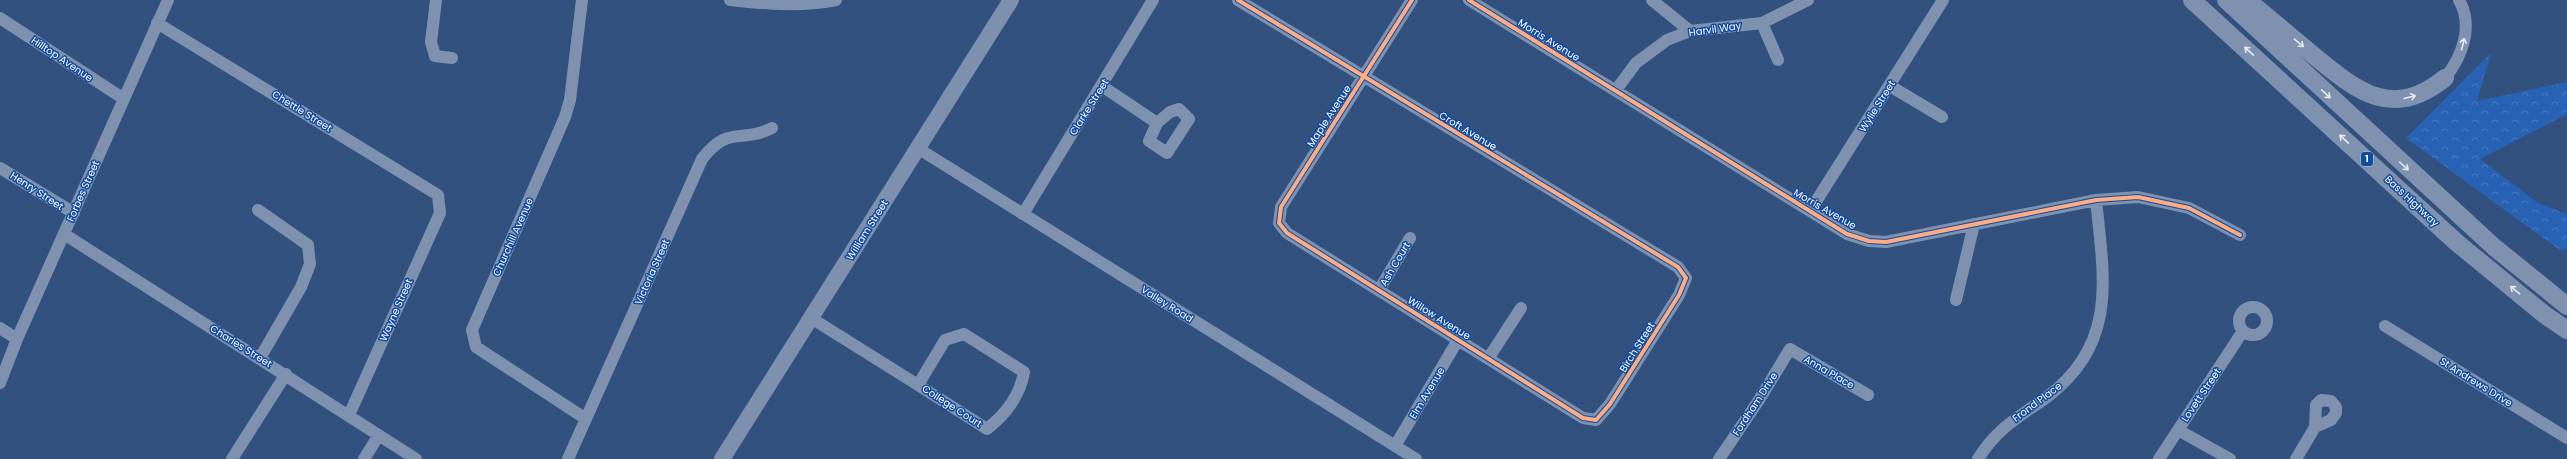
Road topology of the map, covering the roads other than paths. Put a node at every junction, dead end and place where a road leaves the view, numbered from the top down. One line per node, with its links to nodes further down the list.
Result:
1 (168, 0): 20 (street, Forbes Street)
2 (436, 0): 23 (street)
3 (582, 0): 67 (street, Churchill Avenue)
4 (730, 0): 5 (street)
5 (836, 0)
6 (1011, 0): 34 (main road, William Street)
7 (1154, 0): 27 (street, Clarke Street)
8 (1238, 0): 25 (street, Croft Avenue)
9 (1412, 0): 25 (street, Maple Avenue)
10 (1469, 0): 18 (street, Morris Avenue)
11 (1652, 0): 22 (street)
12 (1808, 0): 21 (street, Harvil Way)
13 (1943, 0): 28 (street, Wylie Street)
14 (2192, 0): 55 (highway, Bass Highway / 1, one-way to 14)
15 (2226, 0): 50 (highway, Bass Highway / 1, one-way to 50)
16 (2247, 0): 26 (highway, one-way to 26)
17 (2459, 0): 26 (street, one-way to 17)
18 (1488, 5): 29 (street, Morris Avenue)
19 (0, 18): 30 (street, Hilltop Avenue)
20 (157, 23): 30 (street, Forbes Street); 37 (street, Chettle Street)
21 (1762, 23): 22 (street, Harvil Way); 24 (street)
22 (1690, 31): 29 (street, Harvil Way)
23 (452, 58)
24 (1778, 60)
25 (1364, 77): 42 (street, Maple Avenue); 47 (street, Croft Avenue)
26 (2445, 78)
27 (1102, 86): 32 (street); 41 (street, Clarke Street)
28 (1890, 86): 31 (street); 39 (street, Wylie Street)
29 (1616, 90): 39 (street, Morris Avenue)
30 (124, 98): 40 (street, Forbes Street)
31 (1942, 117)
32 (1157, 123)
33 (772, 128): 67 (street, Victoria Street)
34 (918, 149): 41 (street, Valley Road); 52 (main road, William Street)
35 (0, 168): 40 (street, Henry Street)
36 (2096, 200): 43 (street, Morris Avenue); 45 (street, Morris Avenue); 81 (street, Frond Place)
37 (440, 204): 66 (street, Wayne Street)
38 (258, 210): 60 (street)
39 (1810, 211): 43 (street, Morris Avenue)
40 (74, 213): 44 (street, Forbes Street)
41 (1022, 214): 73 (street, Valley Road)
42 (1279, 223): 48 (street, Willow Avenue)
43 (1974, 224): 49 (street)
44 (64, 234): 57 (street, Forbes Street); 60 (street, Charles Street)
45 (2240, 235)
46 (1410, 238): 48 (street, Ash Court)
47 (1686, 278): 68 (street, Birch Street)
48 (1379, 290): 58 (street, Willow Avenue)
49 (1956, 300)
50 (2567, 306)
51 (1521, 308): 61 (street)
52 (811, 318): 64 (street, College Court); 78 (main road, William Street)
53 (2385, 326): 72 (street, St Andrews Drive)
54 (0, 328): 57 (street)
55 (2567, 330)
56 (2243, 331): 70 (street, Lovett Street)
57 (17, 339): 63 (street, Forbes Street)
58 (1458, 340): 61 (street, Willow Avenue); 73 (street, Elm Avenue)
59 (1790, 348): 65 (street, Anna Place); 80 (street, Fordham Drive)
60 (260, 358): 62 (street, Charles Street)
61 (1488, 359): 68 (street, Willow Avenue)
62 (286, 374): 66 (street, Charles Street); 74 (street)
63 (0, 383)
64 (918, 385): 64 (street, College Court)
65 (1868, 395)
66 (349, 415): 71 (street, Charles Street)
67 (586, 419): 77 (street, Victoria Street)
68 (1596, 420)
69 (2315, 427): 84 (street)
70 (2178, 430): 82 (street, Lovett Street); 83 (street)
71 (379, 435): 75 (street); 76 (street, Charles Street)
72 (2567, 438)
73 (1395, 446): 79 (street, Valley Road)
74 (232, 459)
75 (364, 459)
76 (416, 459)
77 (568, 459)
78 (722, 459)
79 (1416, 459)
80 (1719, 459)
81 (1978, 459)
82 (2159, 459)
83 (2230, 459)
84 (2296, 459)

